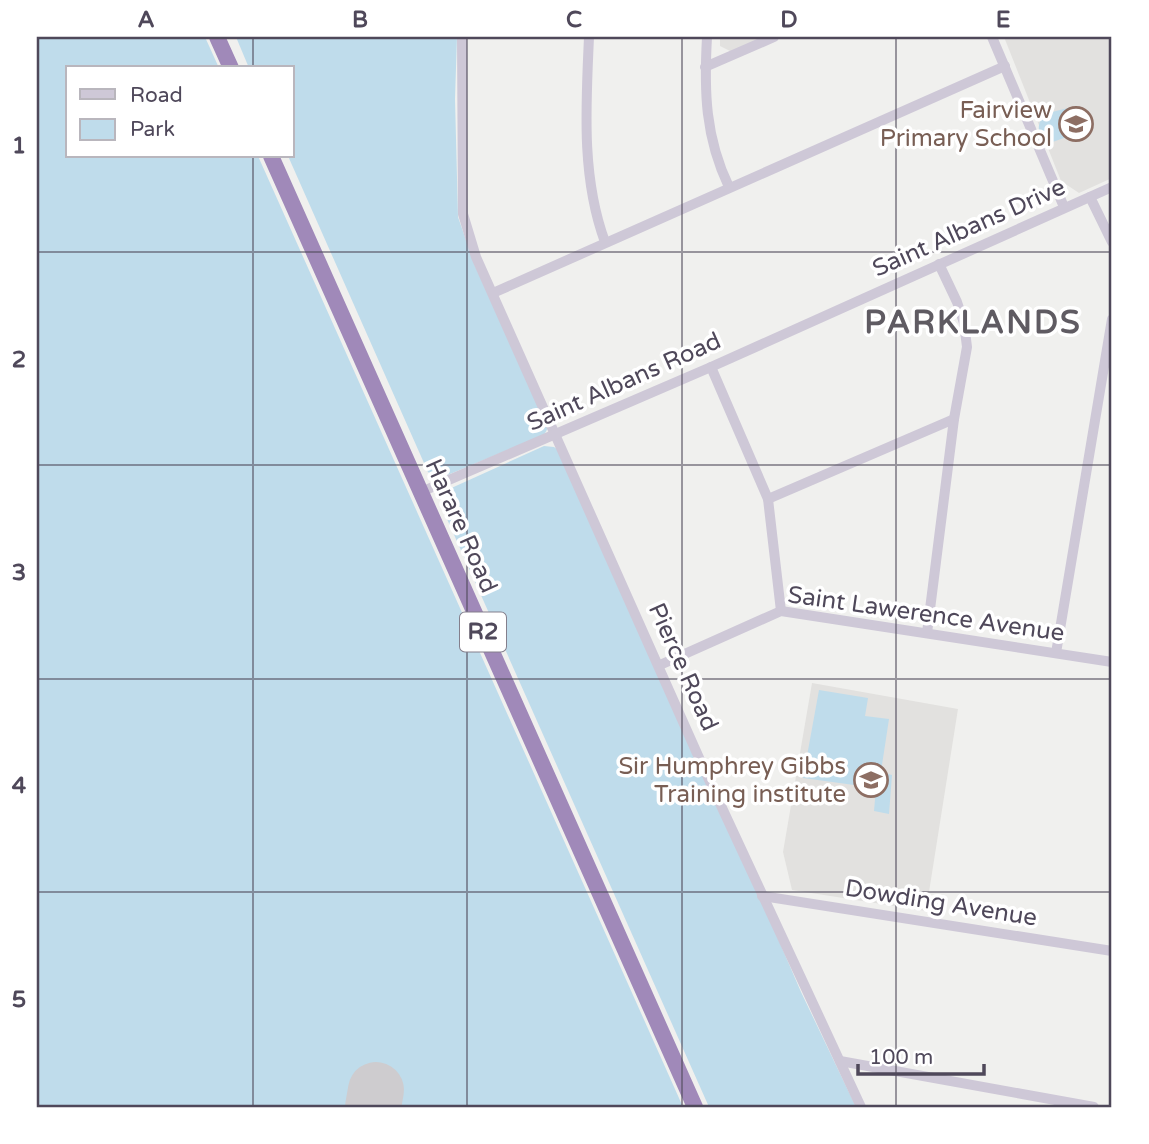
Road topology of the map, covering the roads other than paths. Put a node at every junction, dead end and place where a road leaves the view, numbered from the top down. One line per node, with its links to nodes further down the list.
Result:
1 (217, 37): 7 (highway)
2 (462, 37): 18 (street, Pierce Road)
3 (589, 37): 15 (street)
4 (707, 37): 9 (street)
5 (774, 37): 9 (street)
6 (992, 37): 8 (street)
7 (230, 66)
8 (1005, 66): 11 (street); 14 (street)
9 (705, 67): 11 (street)
10 (272, 158): 24 (highway, Harare Road / R2)
11 (729, 187): 15 (street)
12 (1112, 187): 13 (street, Saint Albans Drive)
13 (1090, 197): 14 (street, Saint Albans Drive); 16 (street)
14 (1064, 207): 17 (street, Saint Albans Drive)
15 (605, 242): 18 (street)
16 (1112, 242)
17 (939, 264): 19 (street, Saint Albans Drive); 22 (street)
18 (493, 293): 23 (street, Pierce Road)
19 (842, 307): 21 (street, Saint Albans Road)
20 (1112, 319): 28 (street)
21 (711, 367): 23 (street, Saint Albans Road); 25 (street)
22 (954, 419): 25 (street); 27 (street)
23 (556, 434): 24 (street, Saint Albans Road); 30 (street, Pierce Road)
24 (421, 492): 34 (highway, Harare Road / R2)
25 (768, 499): 26 (street)
26 (781, 611): 27 (street, Saint Lawerence Avenue); 30 (street, Saint Lawerence Avenue)
27 (927, 633): 28 (street, Saint Lawerence Avenue)
28 (1056, 653): 29 (street, Saint Lawerence Avenue)
29 (1112, 662)
30 (660, 665): 31 (street, Pierce Road)
31 (762, 896): 32 (street, Dowding Avenue); 33 (street, Pierce Road)
32 (1112, 951)
33 (840, 1061): 35 (street, Pierce Road); 36 (street)
34 (695, 1107)
35 (860, 1107)
36 (1094, 1107)

